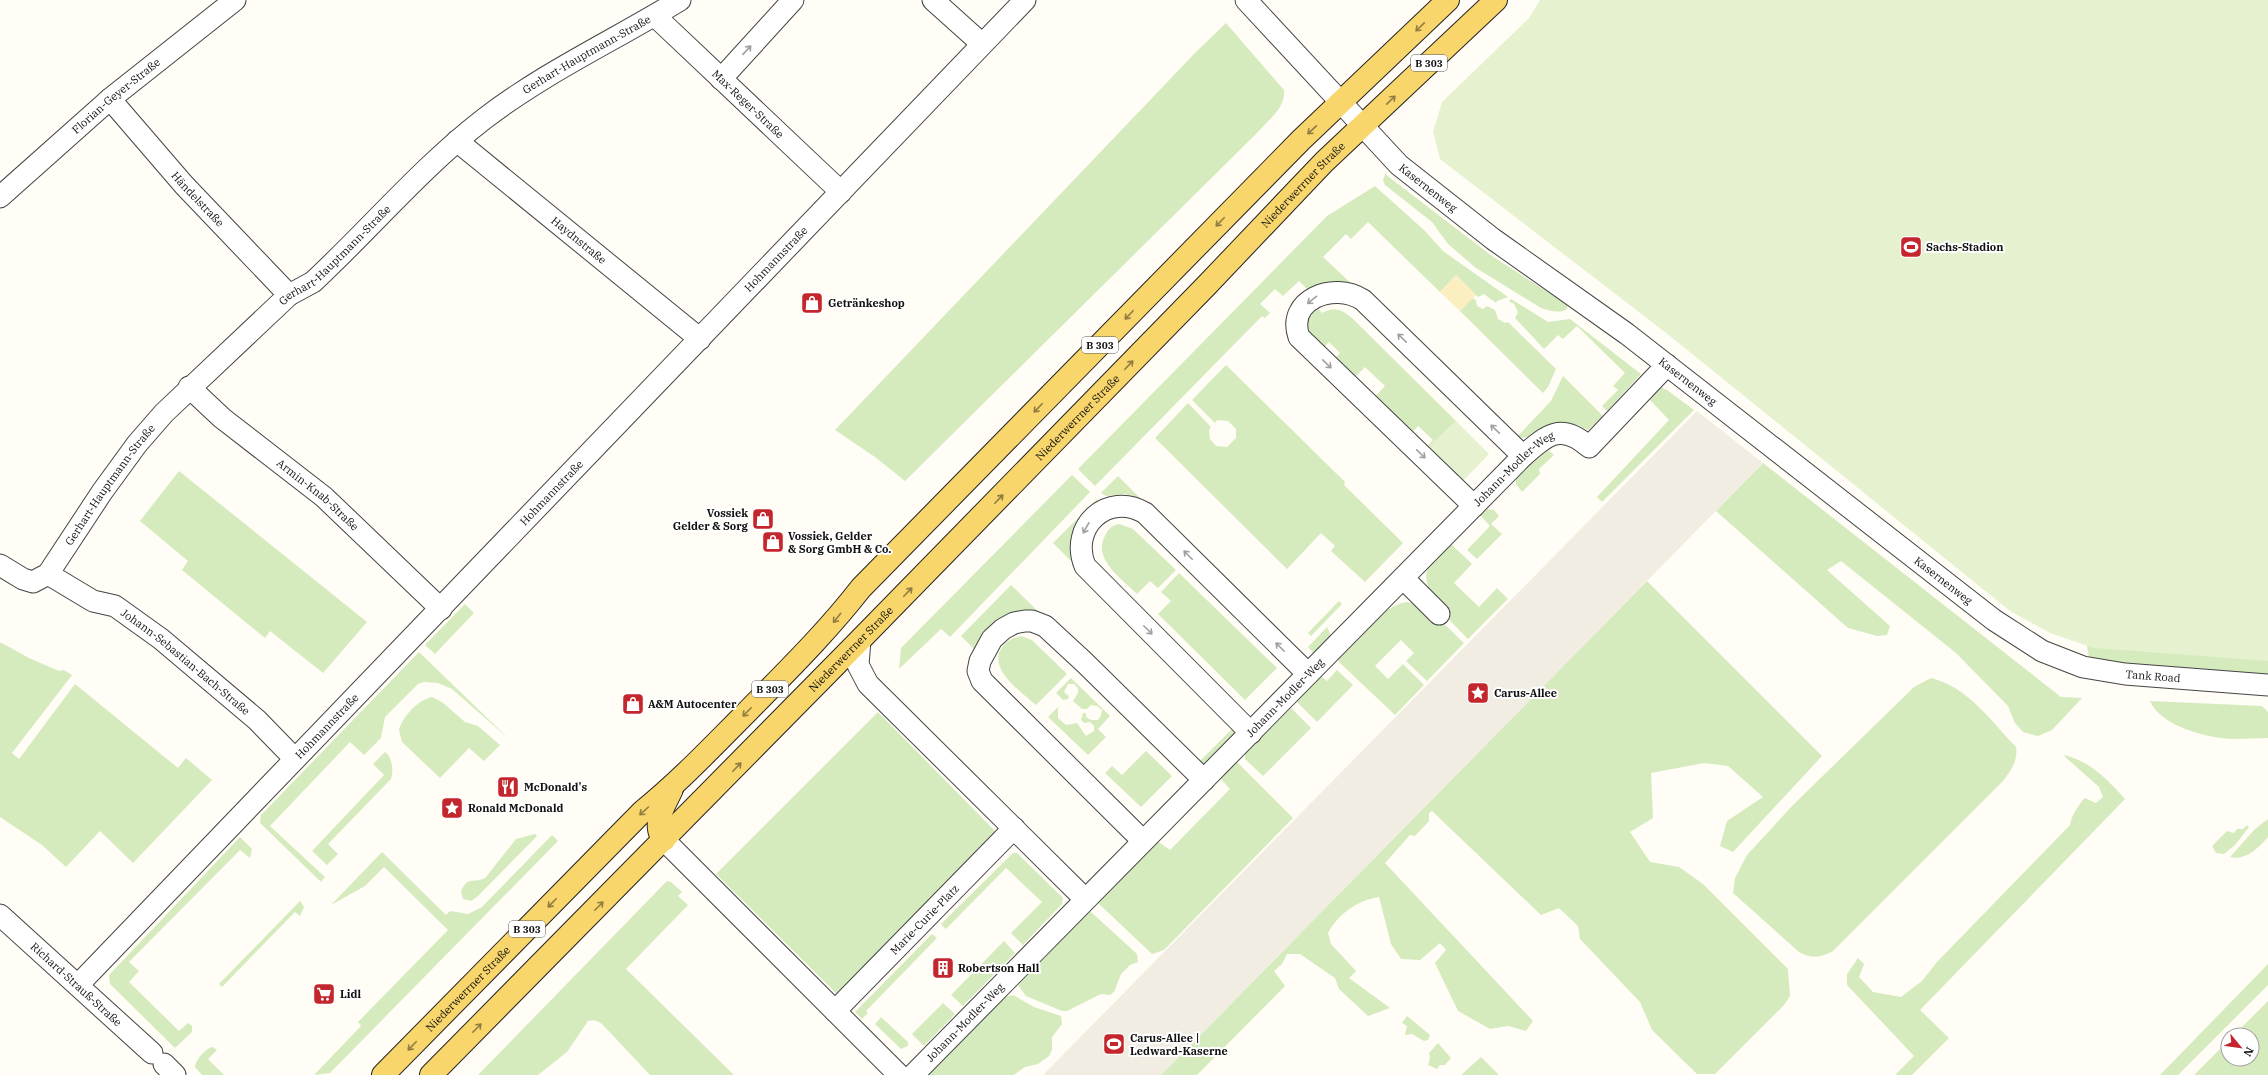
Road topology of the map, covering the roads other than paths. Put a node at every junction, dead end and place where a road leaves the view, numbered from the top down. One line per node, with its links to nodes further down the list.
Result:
1 (235, 0): 12 (street, Florian-Geyer-Straße)
2 (680, 0): 9 (street, Gerhart-Hauptmann-Straße)
3 (793, 0): 11 (street, one-way to 3)
4 (933, 0): 10 (street)
5 (1025, 0): 10 (street, Hohmannstraße)
6 (1246, 0): 13 (street)
7 (1448, 0): 13 (main road, Niederwerrner Straße / B 303, one-way to 13)
8 (1496, 0): 14 (main road, Niederwerrner Straße / B 303, one-way to 8)
9 (655, 16): 11 (street, Max-Reger-Straße); 15 (street, Gerhart-Hauptmann-Straße)
10 (982, 44): 16 (street, Hohmannstraße)
11 (721, 79): 16 (street, Max-Reger-Straße)
12 (110, 99): 17 (street, Florian-Geyer-Straße); 18 (street, Händelstraße)
13 (1340, 104): 14 (street, Kasernenweg); 36 (main road, Niederwerrner Straße / B 303, one-way to 36)
14 (1362, 127): 20 (street, Kasernenweg); 29 (main road, Niederwerrner Straße / B 303, one-way to 14)
15 (457, 141): 18 (street, Gerhart-Hauptmann-Straße); 19 (street, Haydnstraße)
16 (841, 192): 19 (street, Hohmannstraße)
17 (0, 196)
18 (289, 295): 21 (street, Gerhart-Hauptmann-Straße)
19 (700, 339): 27 (street, Hohmannstraße)
20 (1668, 365): 22 (street, Johann-Modler-Weg); 30 (street, Kasernenweg)
21 (189, 387): 25 (street, Gerhart-Hauptmann-Straße); 27 (street, Armin-Knab-Straße)
22 (1523, 456): 23 (street, Johann-Modler-Weg); 23 (street, one-way to 23)
23 (1474, 506): 26 (street, Johann-Modler-Weg)
24 (0, 565): 25 (street)
25 (48, 574): 34 (street, Johann-Sebastian-Bach-Straße)
26 (1404, 579): 28 (street); 31 (street, Johann-Modler-Weg)
27 (441, 609): 34 (street, Hohmannstraße)
28 (1439, 614)
29 (860, 640): 37 (street); 38 (main road, Niederwerrner Straße / B 303, one-way to 29)
30 (2042, 651): 32 (street, Tank Road)
31 (1308, 674): 33 (street, Johann-Modler-Weg); 33 (street, one-way to 33)
32 (2268, 685)
33 (1251, 733): 35 (street, Johann-Modler-Weg)
34 (295, 759): 42 (street, Hohmannstraße)
35 (1204, 780): 39 (street, Johann-Modler-Weg); 39 (street)
36 (674, 786): 38 (main road, Niederwerrner Straße / B 303); 45 (main road, Niederwerrner Straße / B 303, one-way to 45)
37 (1014, 828): 40 (street); 43 (street, Marie-Curie-Platz)
38 (664, 840): 43 (street); 46 (main road, Niederwerrner Straße / B 303, one-way to 38)
39 (1143, 841): 40 (street, Johann-Modler-Weg)
40 (1085, 899): 48 (street, Johann-Modler-Weg)
41 (0, 915): 42 (street, Richard-Strauß-Straße)
42 (78, 985): 44 (street, Richard-Strauß-Straße)
43 (835, 1011): 47 (street)
44 (164, 1064)
45 (383, 1075)
46 (431, 1075)
47 (899, 1075)
48 (912, 1075)

